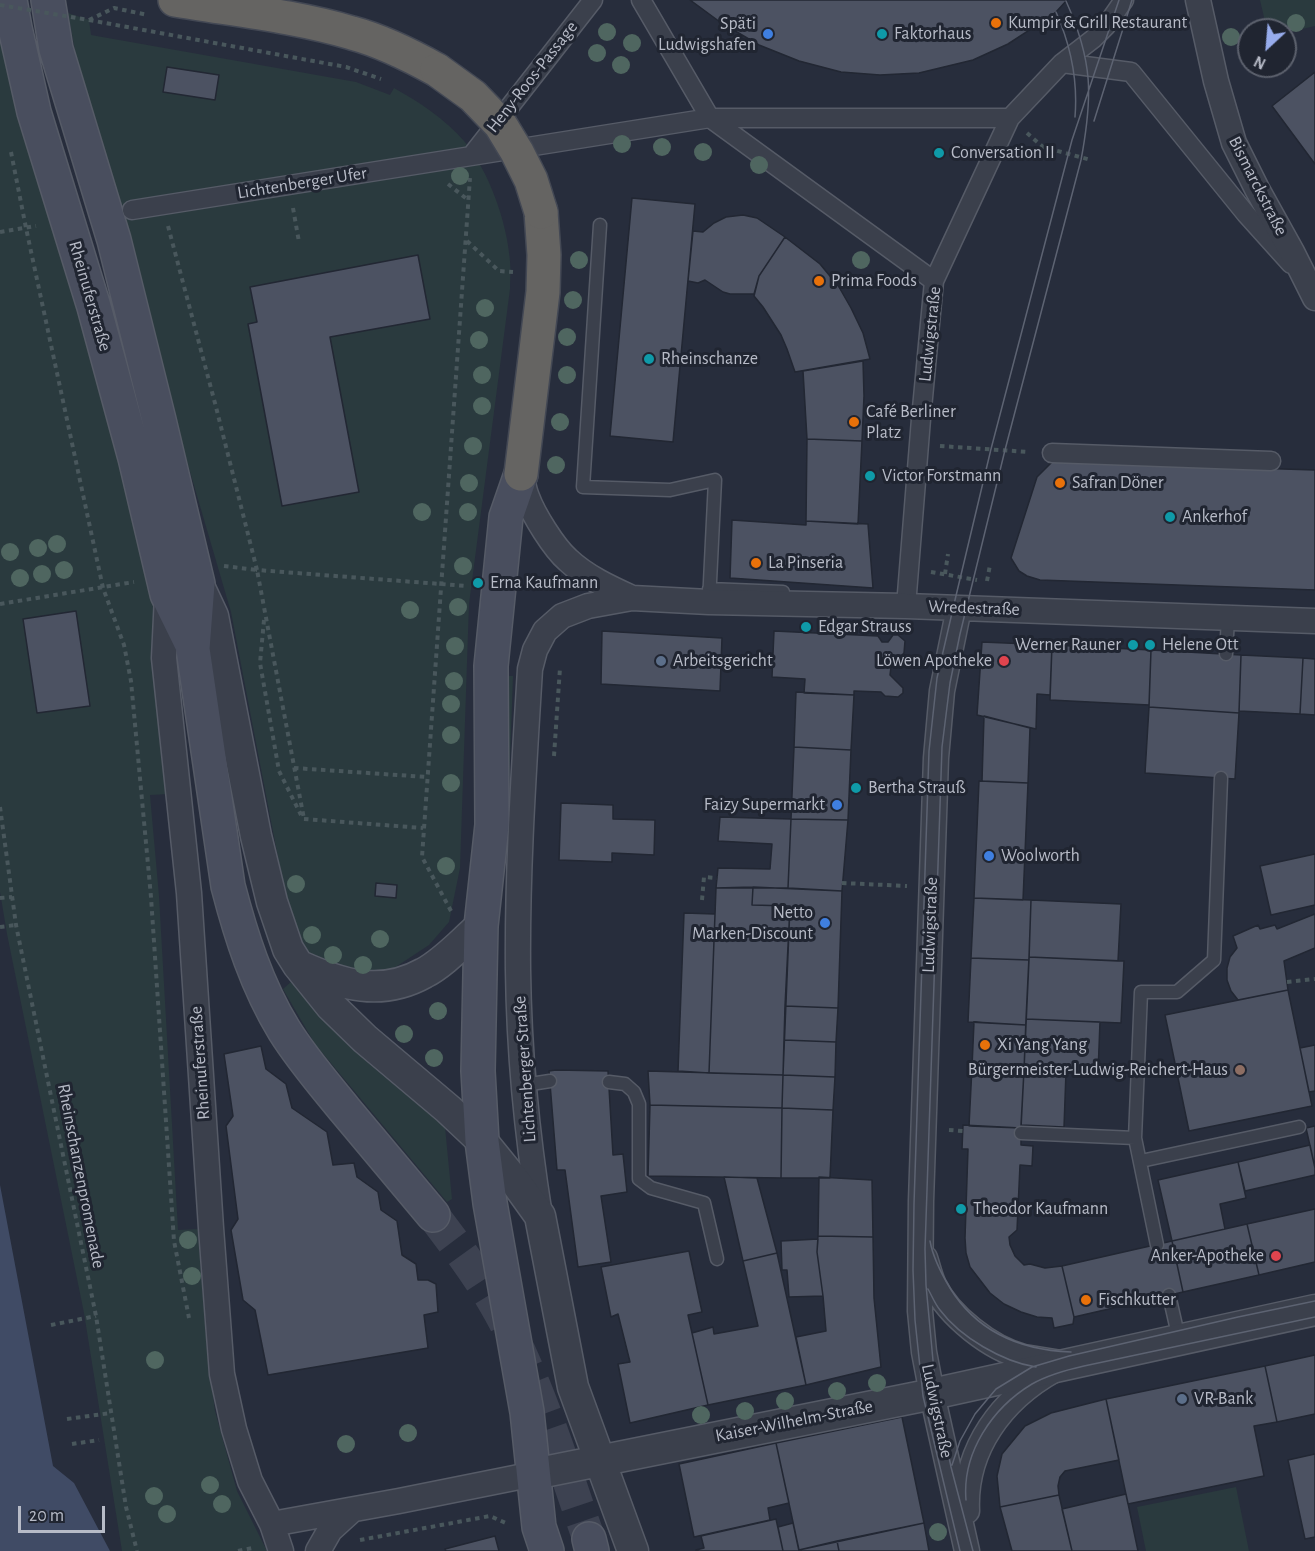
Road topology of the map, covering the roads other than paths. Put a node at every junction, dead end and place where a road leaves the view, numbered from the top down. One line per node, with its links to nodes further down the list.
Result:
1 (10, 0): 20 (main road, Rheinuferstraße)
2 (48, 0): 19 (main road, Rheinuferstraße)
3 (175, 0): 18 (highway, bridge)
4 (593, 0): 11 (street, Heny-Roos-Passage)
5 (641, 0): 9 (street)
6 (1124, 0): 8 (street, Ludwigstraße)
7 (1198, 0): 15 (street, Bismarckstraße)
8 (1062, 63): 10 (street, Ludwigstraße); 15 (street)
9 (710, 118): 10 (street, Lichtenberger Ufer); 11 (street, Lichtenberger Ufer); 14 (street)
10 (1010, 118): 14 (street, Ludwigstraße)
11 (472, 155): 12 (street, Lichtenberger Ufer)
12 (132, 210)
13 (600, 225): 21 (lane)
14 (934, 281): 23 (street, Ludwigstraße)
15 (1312, 291)
16 (1052, 453): 17 (street)
17 (1271, 461)
18 (521, 474): 22 (street, Wredestraße); 31 (main road)
19 (210, 575): 27 (main road, Rheinuferstraße); 32 (street, Rheinuferstraße)
20 (167, 594): 27 (main road, Rheinuferstraße); 54 (street, Rheinuferstraße)
21 (709, 596): 22 (street, Wredestraße); 23 (street, Wredestraße)
22 (632, 598): 29 (street, Wredestraße)
23 (906, 598): 24 (street, Wredestraße)
24 (958, 608): 25 (street, Wredestraße); 43 (street, Ludwigstraße)
25 (1228, 618): 26 (street, Wredestraße); 28 (lane)
26 (1315, 621)
27 (193, 649): 41 (main road)
28 (1226, 654)
29 (530, 669): 35 (street, Lichtenberger Straße)
30 (1221, 778): 38 (lane)
31 (468, 922): 32 (street); 39 (main road)
32 (298, 965): 39 (street, Rheinuferstraße)
33 (550, 1081): 35 (lane)
34 (609, 1082): 45 (lane)
35 (524, 1085): 42 (street, Lichtenberger Straße)
36 (1299, 1127): 40 (lane)
37 (1021, 1133): 38 (lane)
38 (1135, 1138): 40 (lane)
39 (482, 1141): 42 (street, Rheinuferstraße); 52 (main road)
40 (1141, 1161): 44 (lane)
41 (433, 1215)
42 (540, 1216): 51 (street, Lichtenberger Straße)
43 (920, 1245): 49 (street, Ludwigstraße); 50 (street, Ludwigstraße)
44 (1157, 1245)
45 (717, 1259)
46 (1170, 1295): 48 (lane)
47 (1315, 1310): 48 (street, Kaiser-Wilhelm-Straße)
48 (1179, 1339): 49 (street, Kaiser-Wilhelm-Straße)
49 (1067, 1364): 50 (street, Kaiser-Wilhelm-Straße); 55 (street, Ludwigstraße)
50 (932, 1394): 51 (street, Kaiser-Wilhelm-Straße); 55 (street, Ludwigstraße)
51 (599, 1460): 52 (street, Kaiser-Wilhelm-Straße); 59 (street, Lichtenberger Straße)
52 (534, 1474): 53 (street, Kaiser-Wilhelm-Straße); 58 (main road)
53 (352, 1510): 54 (street, Kaiser-Wilhelm-Straße); 57 (street)
54 (272, 1524): 56 (street, Rheinuferstraße)
55 (966, 1545)
56 (270, 1549)
57 (319, 1549)
58 (547, 1551)
59 (633, 1551)

